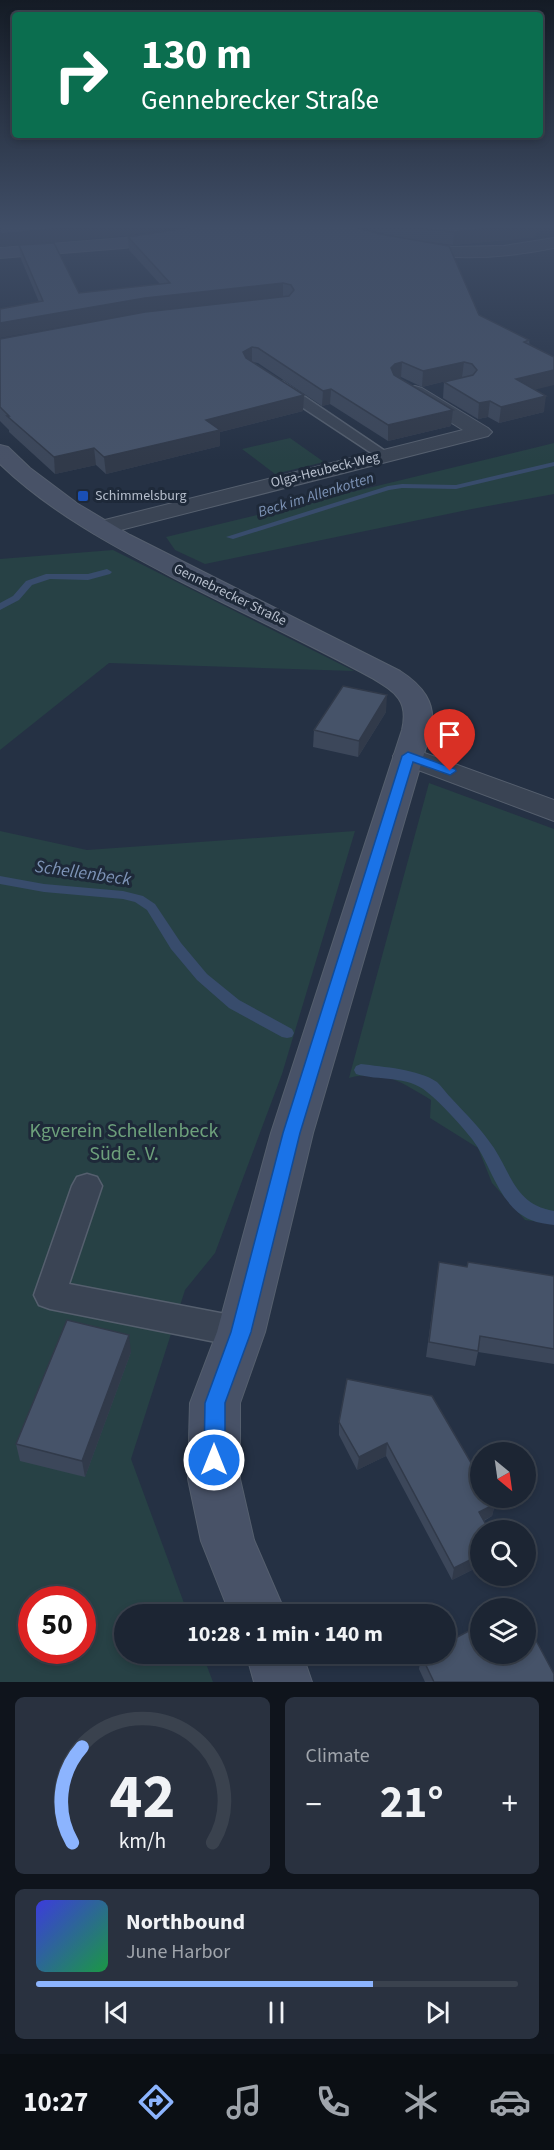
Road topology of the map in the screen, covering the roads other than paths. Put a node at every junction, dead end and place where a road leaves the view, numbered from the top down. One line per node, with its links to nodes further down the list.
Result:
1 (261, 374): 4 (lane)
2 (421, 390): 4 (street, Olga-Heubeck-Weg)
3 (0, 452): 5 (main road, Gennebrecker Straße)
4 (384, 455): 5 (street, Olga-Heubeck-Weg)
5 (101, 528): 6 (main road, Gennebrecker Straße)
6 (408, 756): 7 (street); 9 (main road, Gennebrecker Straße)
7 (554, 811)
8 (87, 1186): 9 (lane)
9 (241, 1332): 10 (main road, Gennebrecker Straße)
10 (254, 1604)
11 (278, 1664): 12 (main road)
12 (284, 1682)

